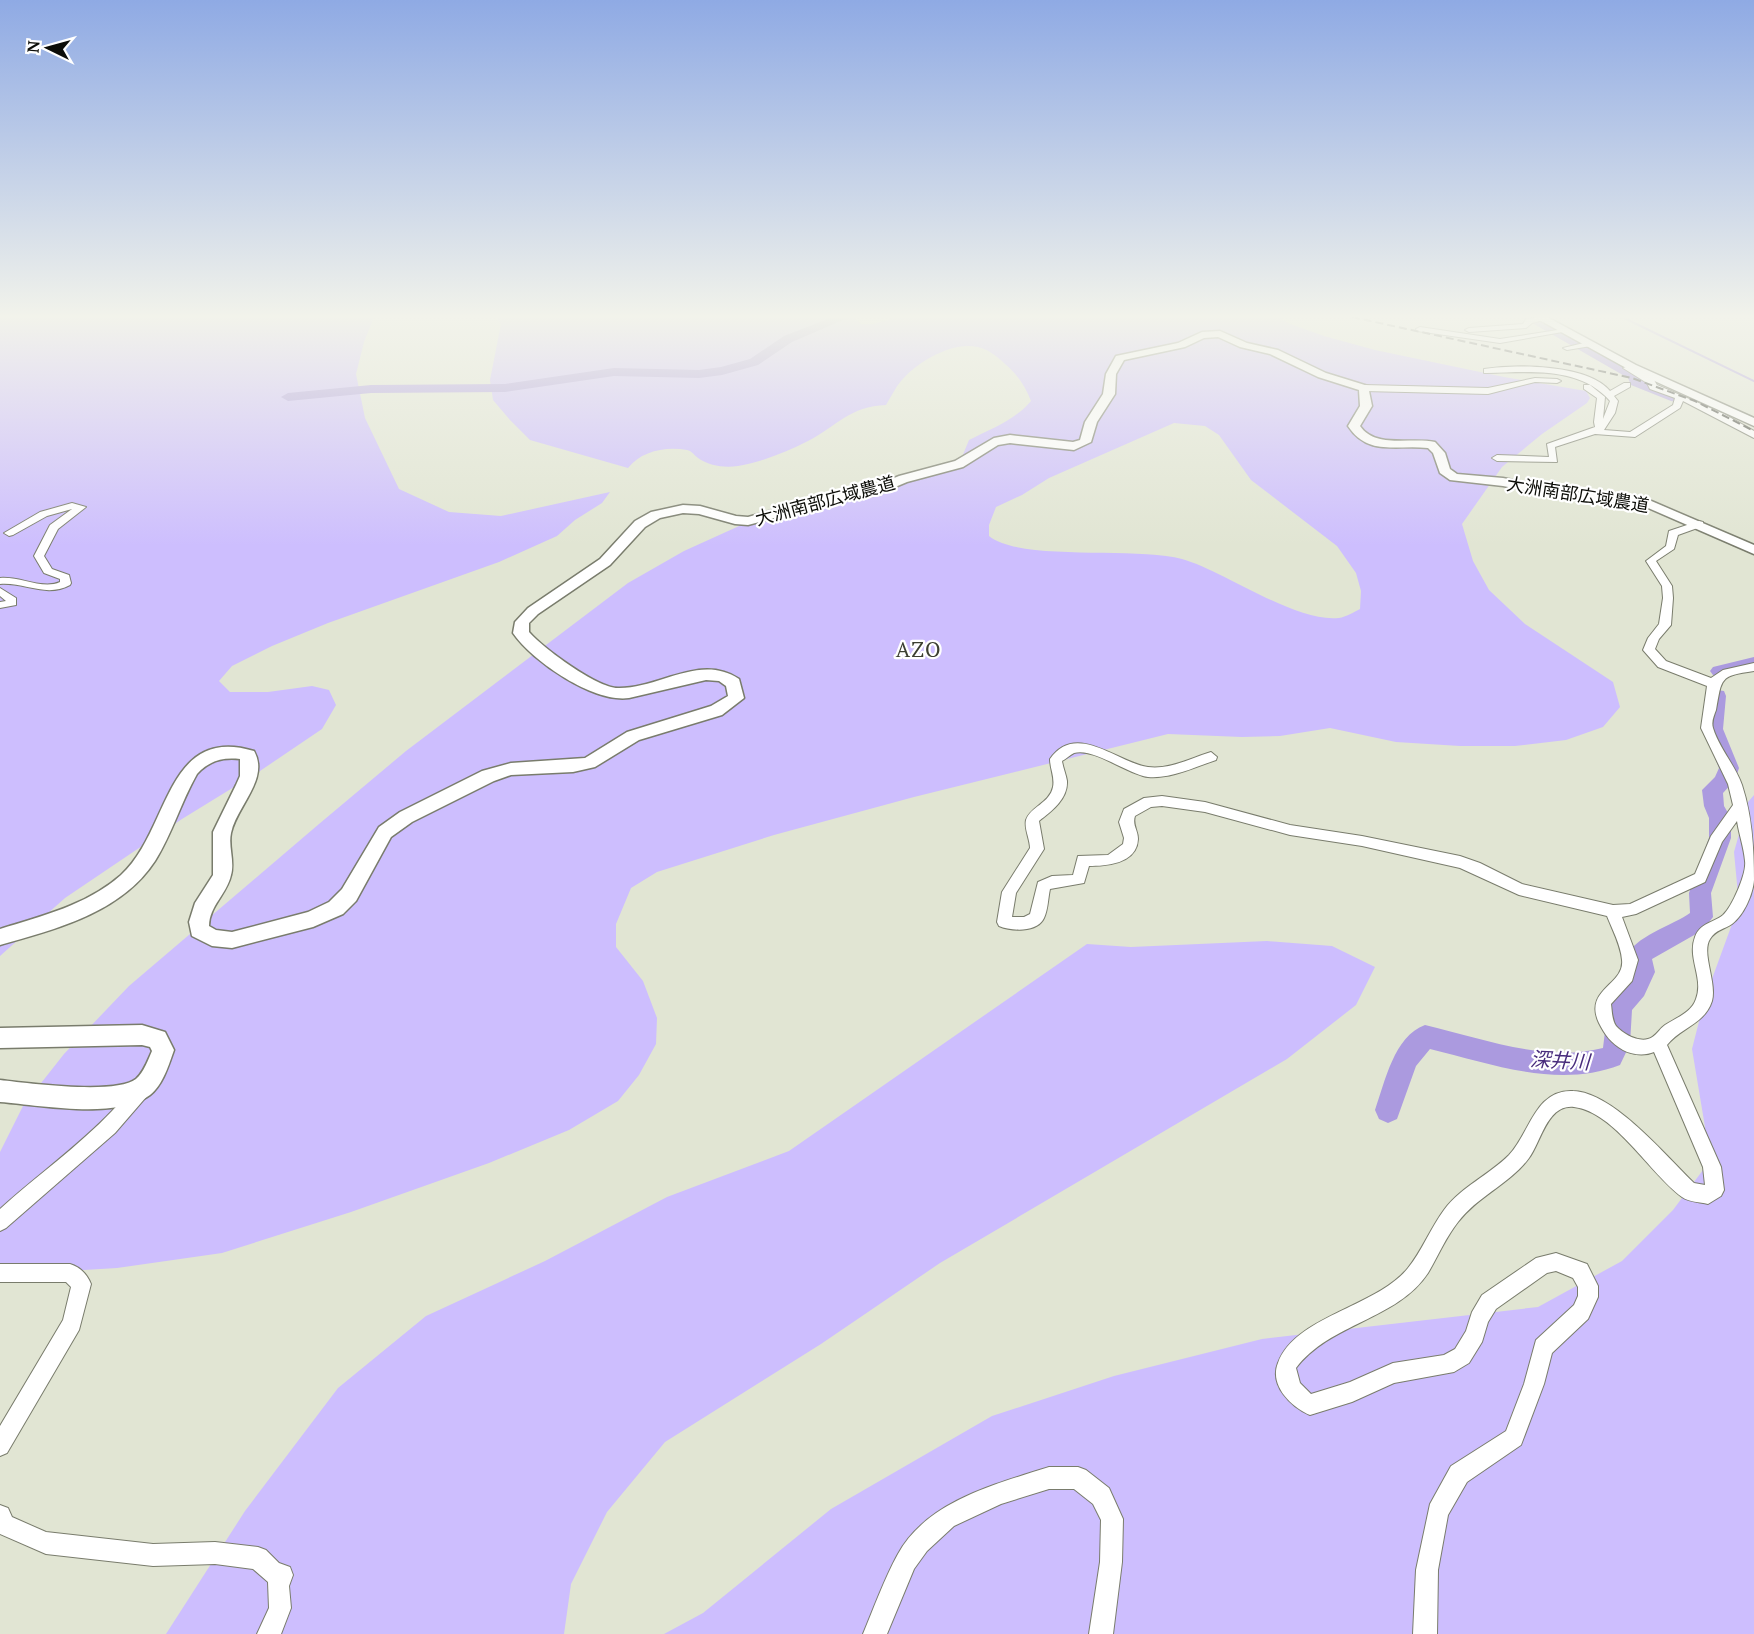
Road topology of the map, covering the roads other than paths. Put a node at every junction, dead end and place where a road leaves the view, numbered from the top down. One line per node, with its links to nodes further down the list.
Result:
1 (1109, 393): 24 (street, 大洲南部広域農道)
2 (1365, 393): 13 (street, 大洲南部広域農道)
3 (1597, 393): 10 (street)
4 (1613, 393): 7 (street)
5 (1668, 393): 8 (street)
6 (1690, 393): 9 (street)
7 (1610, 395): 10 (street)
8 (1679, 398): 10 (street); 11 (street)
9 (1754, 422)
10 (1599, 430): 12 (street)
11 (1754, 435)
12 (1497, 458)
13 (1699, 524): 15 (street, 大洲南部広域農道); 20 (street)
14 (9, 533): 16 (street)
15 (1754, 550)
16 (0, 581)
17 (0, 591): 18 (street)
18 (0, 605)
19 (1754, 667): 20 (street)
20 (1712, 683): 22 (street)
21 (1211, 757): 23 (street)
22 (1739, 807): 23 (street); 26 (street)
23 (1613, 911): 26 (street)
24 (0, 938)
25 (0, 1038): 27 (street)
26 (1658, 1043): 36 (street)
27 (142, 1089): 28 (street); 29 (street)
28 (0, 1091)
29 (0, 1222)
30 (0, 1273): 31 (street)
31 (0, 1446)
32 (0, 1516): 33 (street)
33 (269, 1634)
34 (875, 1634): 35 (street)
35 (1101, 1634)
36 (1425, 1634)

